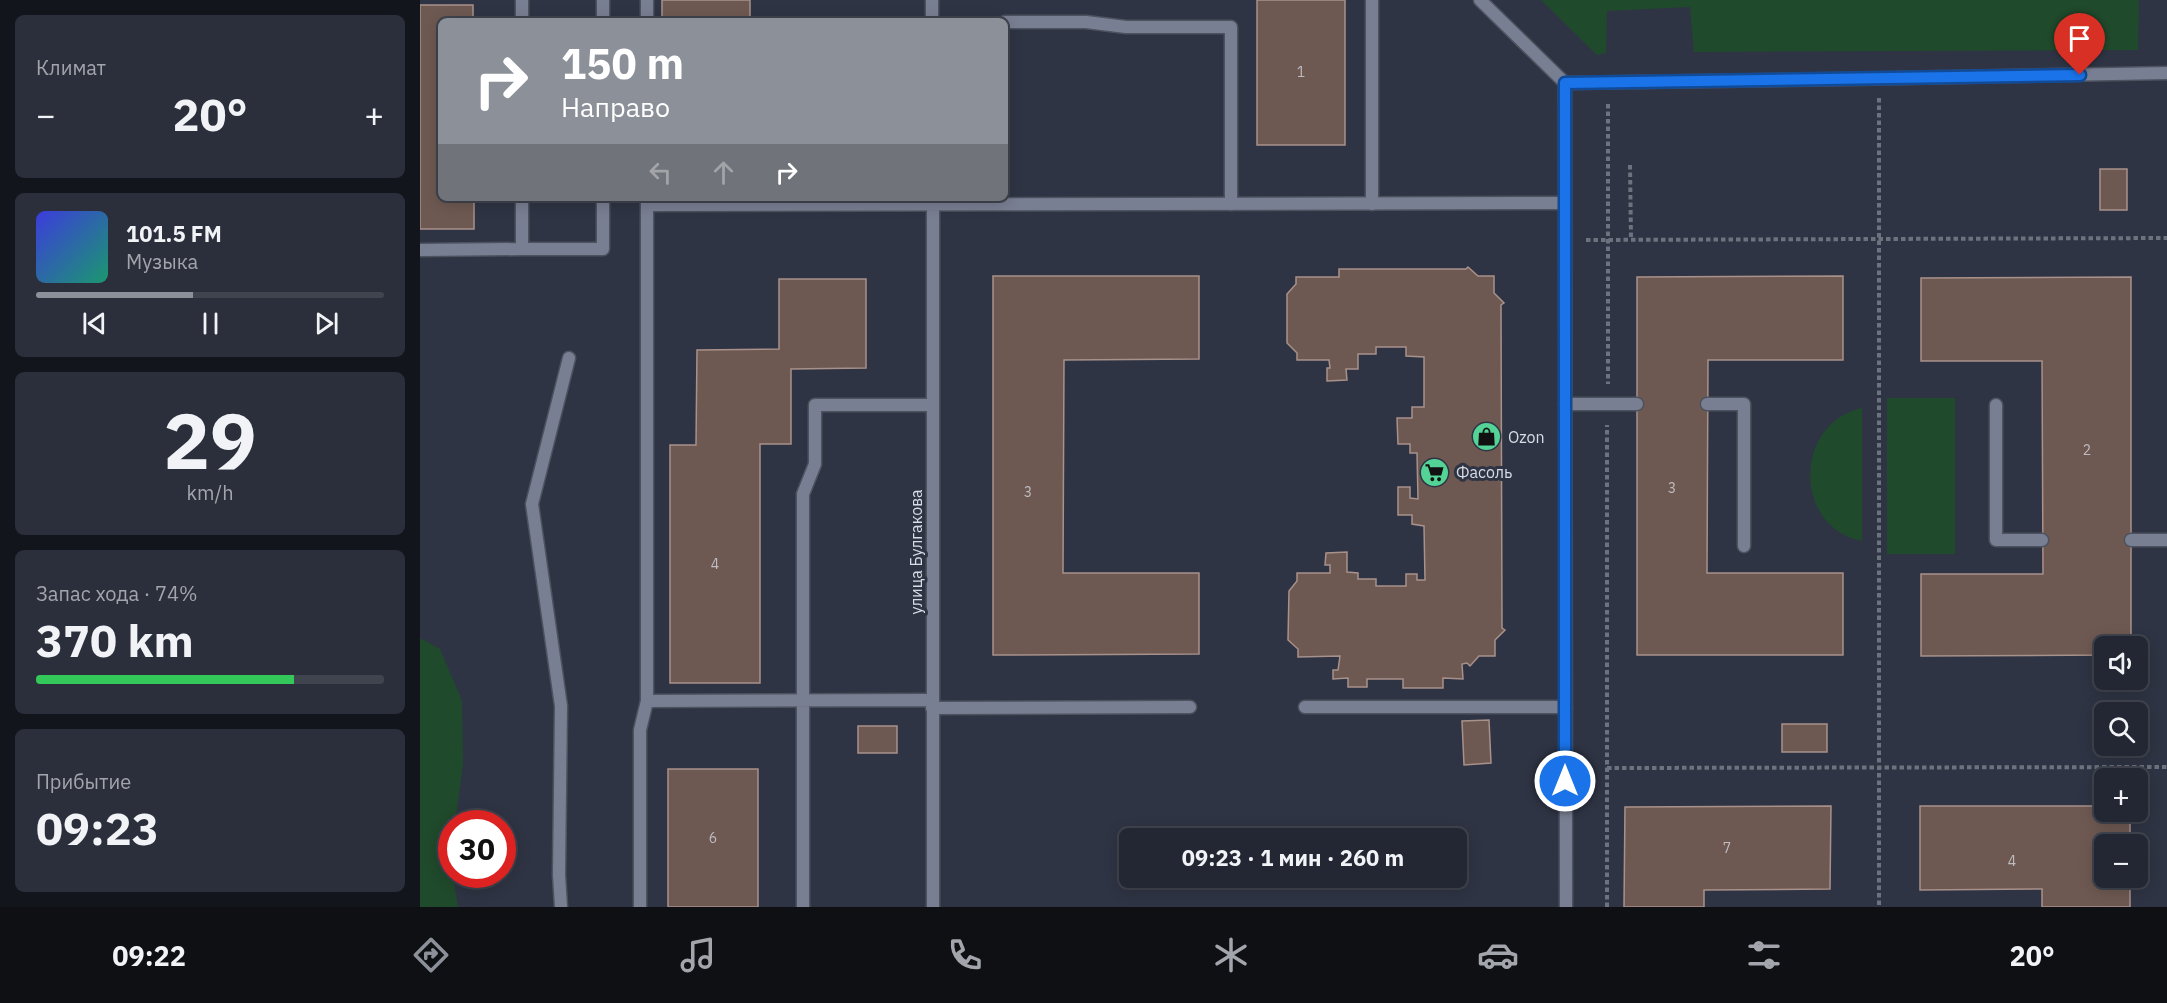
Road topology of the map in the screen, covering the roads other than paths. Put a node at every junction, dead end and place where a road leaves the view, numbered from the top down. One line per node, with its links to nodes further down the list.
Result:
1 (522, 0): 7 (street)
2 (603, 0): 8 (street)
3 (647, 0): 9 (street)
4 (932, 0): 10 (street)
5 (1372, 0): 21 (street)
6 (1480, 0): 13 (street)
7 (522, 18)
8 (603, 18)
9 (647, 18)
10 (932, 18)
11 (1008, 22): 20 (street)
12 (2167, 73): 13 (street)
13 (1565, 83): 19 (street)
14 (522, 201): 22 (street)
15 (603, 201): 22 (street)
16 (780, 201): 17 (street); 18 (street)
17 (933, 201): 20 (street); 28 (street, улица Булгакова)
18 (647, 202): 34 (street)
19 (1565, 203): 21 (street); 25 (street)
20 (1231, 204): 21 (street)
21 (1372, 204)
22 (522, 249): 23 (street)
23 (420, 250)
24 (569, 358): 40 (street)
25 (1565, 404): 26 (street); 39 (street)
26 (1637, 404)
27 (1707, 404): 33 (street)
28 (932, 405): 35 (street); 36 (street, улица Булгакова)
29 (1996, 405): 30 (street)
30 (2042, 540)
31 (2131, 540): 32 (street)
32 (2167, 540)
33 (1744, 546)
34 (646, 700): 35 (street); 41 (street)
35 (803, 700): 36 (street); 42 (street)
36 (932, 704): 37 (street); 43 (street, улица Булгакова)
37 (1190, 707)
38 (1305, 707): 39 (street)
39 (1566, 707): 44 (street)
40 (561, 907)
41 (640, 907)
42 (803, 907)
43 (933, 907)
44 (1566, 907)

